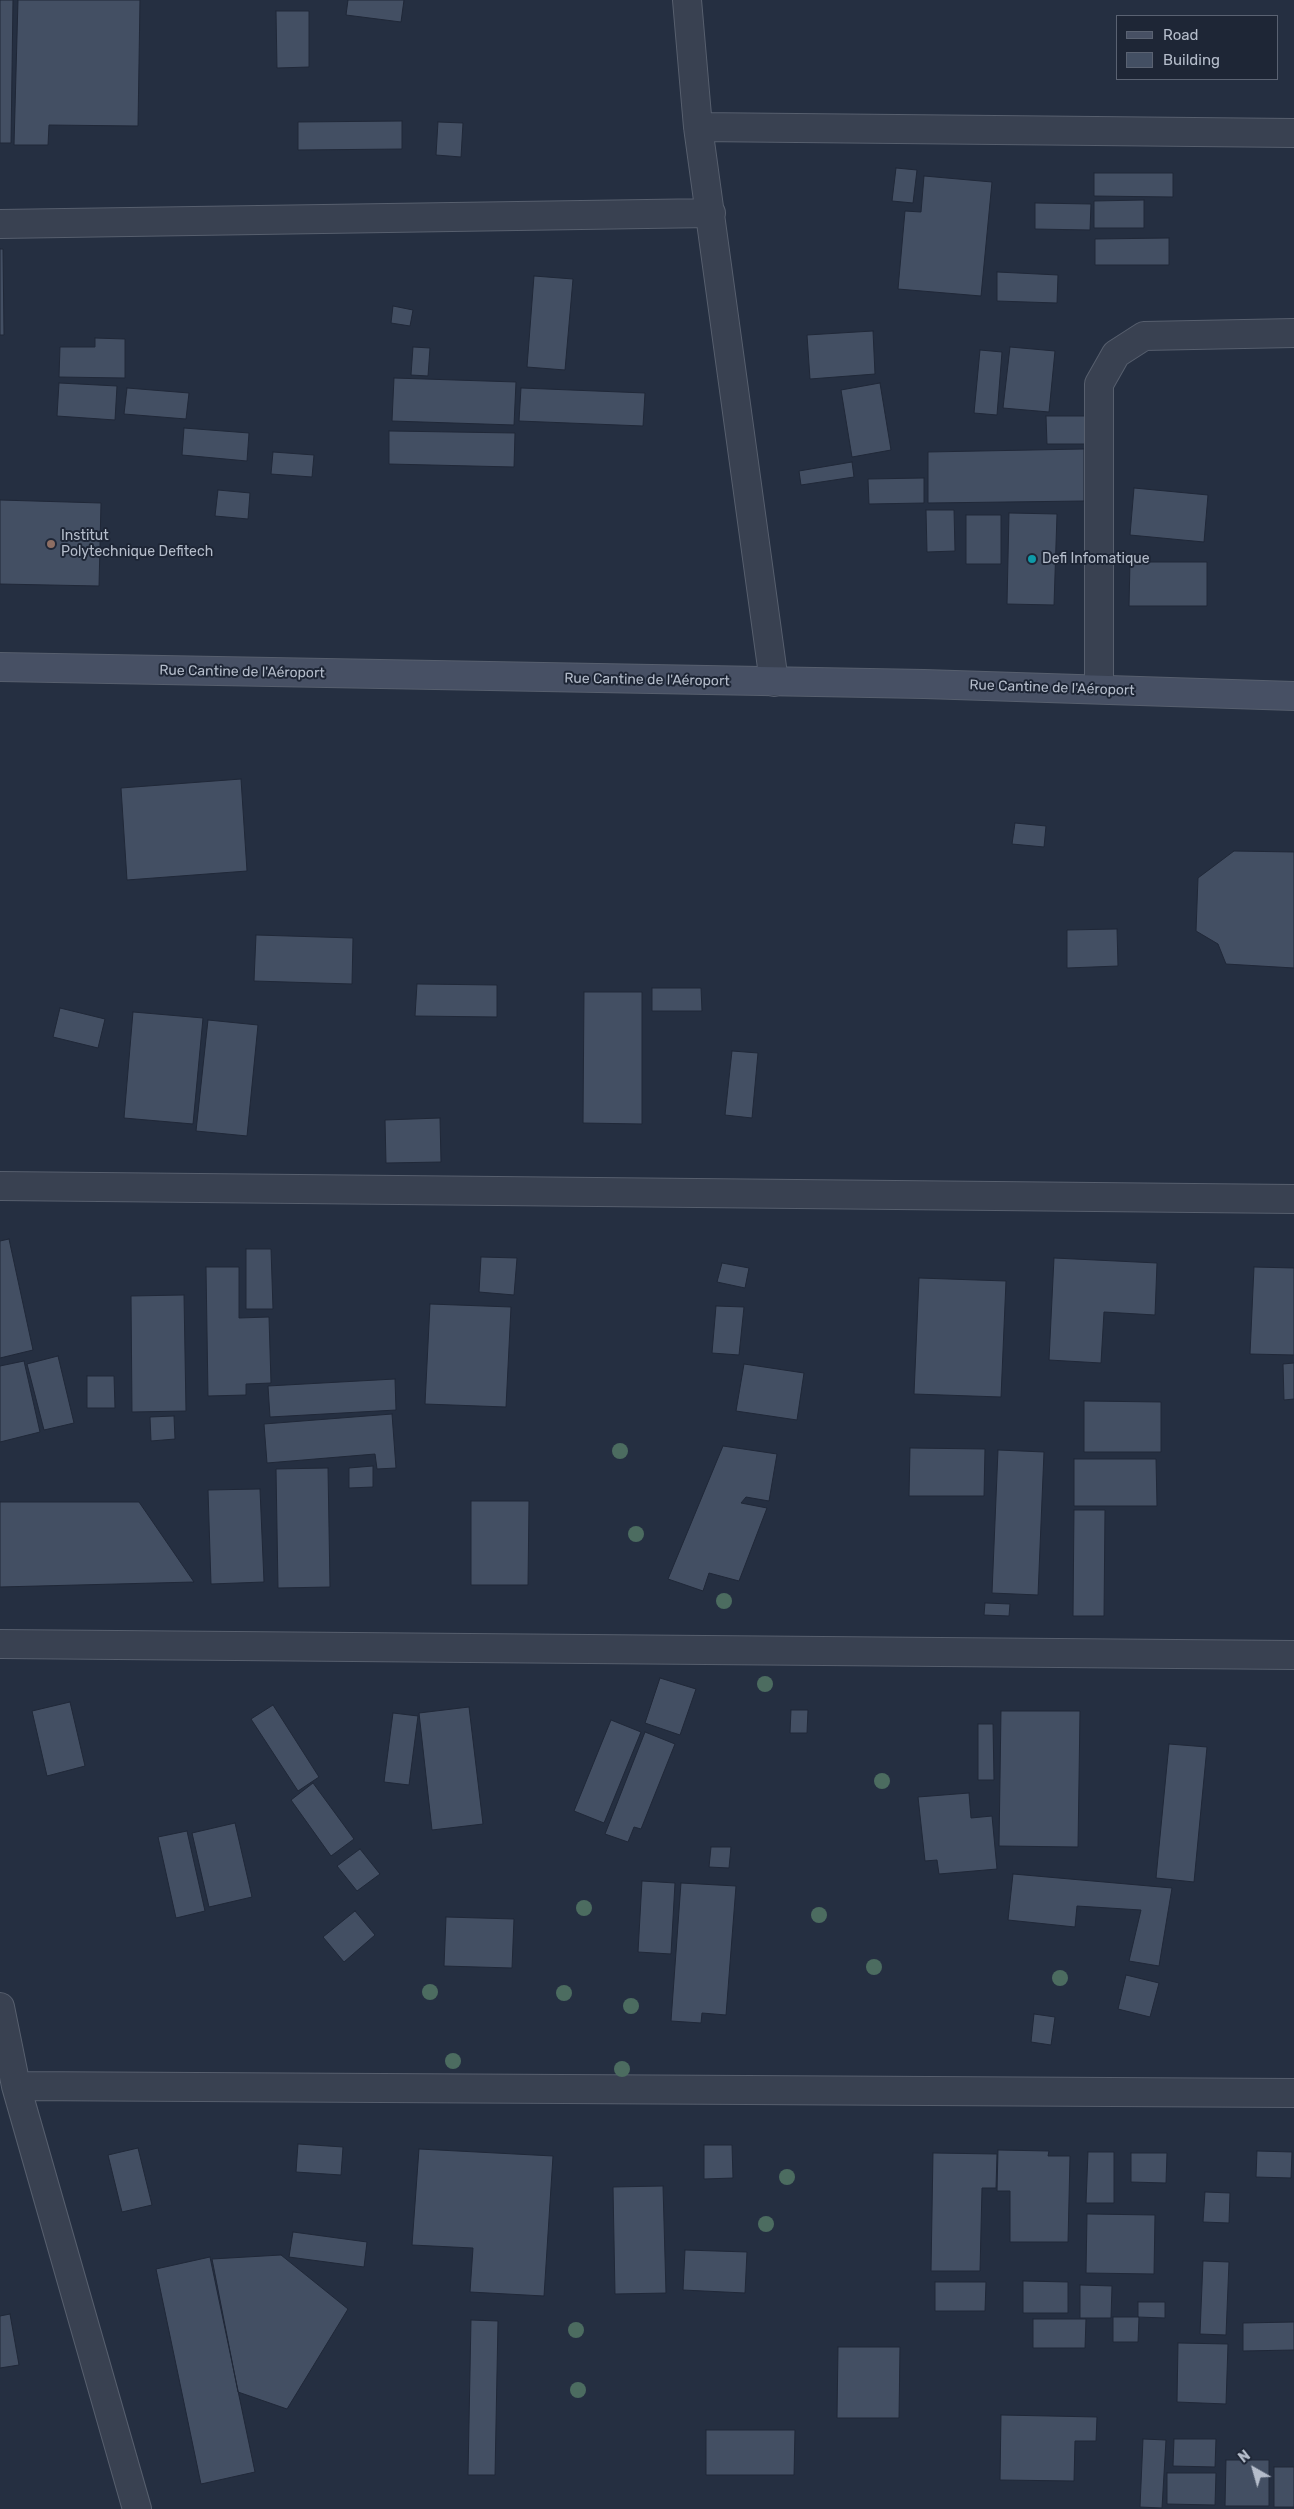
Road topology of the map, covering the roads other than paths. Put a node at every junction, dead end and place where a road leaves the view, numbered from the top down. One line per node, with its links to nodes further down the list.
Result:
1 (687, 0): 2 (street)
2 (698, 127): 3 (street); 4 (street)
3 (1294, 133)
4 (711, 213): 5 (street); 8 (street)
5 (0, 224)
6 (1294, 333): 9 (street)
7 (0, 667): 8 (main road, Rue Cantine de l'Aéroport)
8 (774, 682): 9 (main road, Rue Cantine de l'Aéroport)
9 (1099, 689): 10 (main road, Rue Cantine de l'Aéroport)
10 (1294, 696)
11 (0, 1186): 12 (street)
12 (1294, 1200)
13 (0, 1644): 14 (street)
14 (1294, 1655)
15 (0, 2007): 16 (street)
16 (16, 2086): 17 (street); 18 (street)
17 (1294, 2093)
18 (137, 2509)

